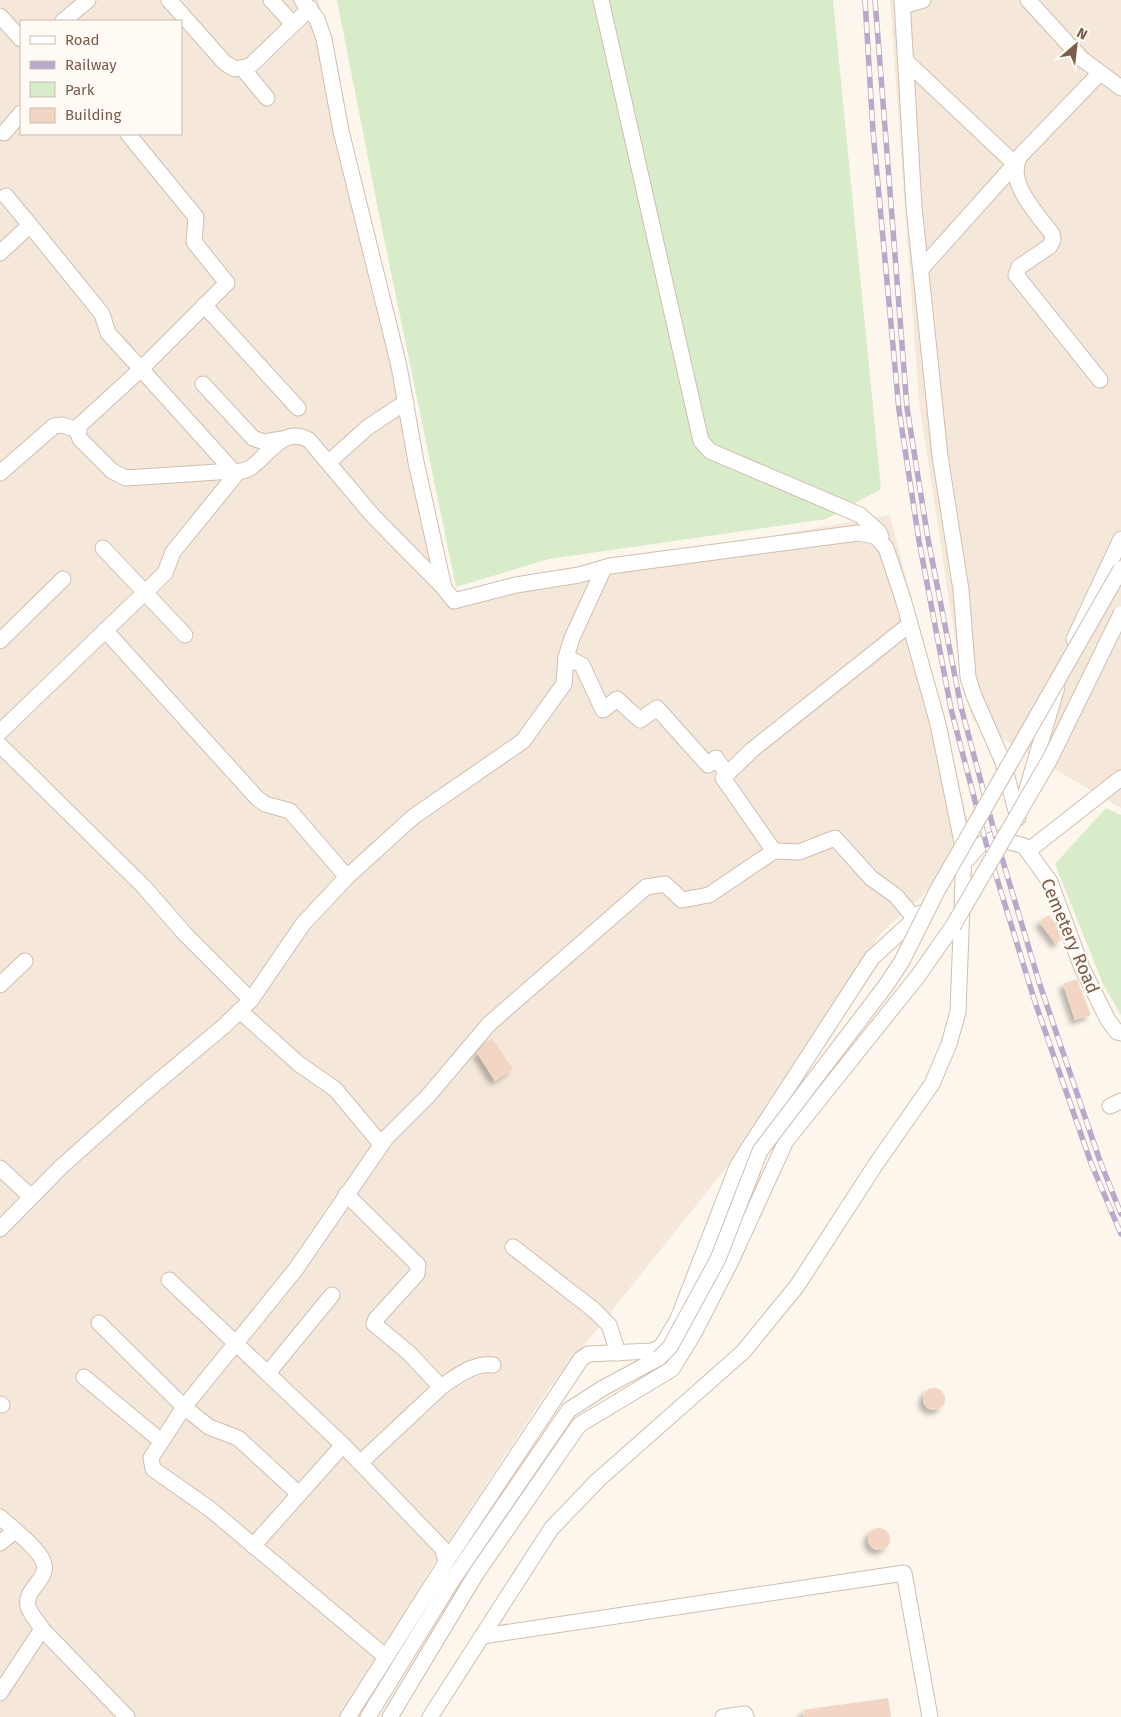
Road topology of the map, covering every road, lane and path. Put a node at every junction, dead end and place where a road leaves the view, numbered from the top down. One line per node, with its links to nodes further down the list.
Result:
1 (169, 0): 14 (street)
2 (271, 0): 11 (street)
3 (601, 0): 38 (street)
4 (923, 0): 7 (street)
5 (1028, 0): 15 (street)
6 (82, 2): 10 (street)
7 (903, 3): 13 (street)
8 (306, 4): 11 (street); 30 (street)
9 (0, 16): 12 (street)
10 (63, 20)
11 (293, 24): 14 (street)
12 (20, 38)
13 (908, 63): 21 (street); 25 (street)
14 (243, 69): 17 (street)
15 (1099, 74): 16 (street); 21 (street)
16 (1121, 88)
17 (267, 98)
18 (20, 113): 19 (street)
19 (4, 133)
20 (129, 135): 26 (street)
21 (1015, 164): 25 (street); 28 (street)
22 (6, 196): 23 (street)
23 (30, 225): 24 (street); 27 (street)
24 (0, 253)
25 (921, 269): 55 (street)
26 (204, 305): 27 (street); 31 (street)
27 (141, 369): 32 (street); 35 (street)
28 (1100, 380)
29 (203, 384): 33 (street)
30 (406, 402): 34 (street); 43 (street)
31 (298, 408)
32 (78, 430): 35 (street); 36 (street)
33 (284, 438): 34 (street); 35 (street)
34 (329, 462): 43 (street)
35 (236, 472): 44 (street)
36 (0, 473)
37 (1121, 539): 55 (street)
38 (882, 541): 40 (street); 46 (street)
39 (103, 548): 44 (street)
40 (604, 568): 43 (street); 50 (street)
41 (1121, 569): 82 (street, bridge)
42 (63, 579): 49 (street)
43 (444, 588)
44 (145, 592): 47 (street); 48 (street)
45 (1121, 614): 83 (street, bridge)
46 (910, 624): 53 (street); 59 (street)
47 (105, 630): 51 (street); 60 (street)
48 (185, 635)
49 (0, 641)
50 (566, 657): 53 (street); 60 (street)
51 (0, 732)
52 (0, 746): 64 (street)
53 (727, 774): 57 (street)
54 (1121, 778): 58 (street)
55 (1018, 818): 56 (street)
56 (1011, 842): 58 (street, Cemetery Road); 59 (street, Cemetery Road)
57 (774, 851): 61 (street); 67 (street)
58 (1028, 851): 66 (street, Cemetery Road)
59 (965, 857): 61 (street, Cemetery Road); 95 (street)
60 (347, 877): 64 (street)
61 (914, 919): 77 (street, Cemetery Road)
62 (25, 961): 63 (street)
63 (0, 985)
64 (251, 1000): 65 (street)
65 (240, 1011): 67 (street); 70 (street)
66 (1121, 1033)
67 (381, 1144): 69 (street)
68 (0, 1168): 70 (street)
69 (346, 1194): 76 (street); 81 (street)
70 (31, 1197): 71 (street)
71 (0, 1229)
72 (513, 1247): 77 (street)
73 (169, 1280): 76 (street)
74 (332, 1295): 79 (street)
75 (99, 1323): 84 (street)
76 (235, 1343): 79 (street); 84 (street)
77 (618, 1352): 93 (street, Cemetery Road)
78 (494, 1365): 81 (street)
79 (268, 1373): 86 (street)
80 (84, 1377): 85 (street)
81 (439, 1388): 87 (street)
82 (603, 1388): 83 (street); 100 (street)
83 (610, 1405): 101 (street)
84 (184, 1407): 85 (street); 88 (street)
85 (161, 1441): 92 (street)
86 (343, 1445): 87 (street); 88 (street)
87 (360, 1463): 93 (street)
88 (299, 1494): 92 (street)
89 (0, 1517): 90 (street)
90 (15, 1531): 91 (street); 94 (street)
91 (0, 1543)
92 (253, 1546): 96 (street)
93 (446, 1562): 96 (street, Cemetery Road)
94 (42, 1628): 97 (street); 98 (street)
95 (483, 1636): 102 (street); 105 (street)
96 (386, 1657): 99 (street, Cemetery Road)
97 (0, 1693)
98 (127, 1717)
99 (348, 1717)
100 (368, 1717)
101 (390, 1717)
102 (430, 1717)
103 (724, 1717): 104 (street)
104 (746, 1717)
105 (930, 1717)

